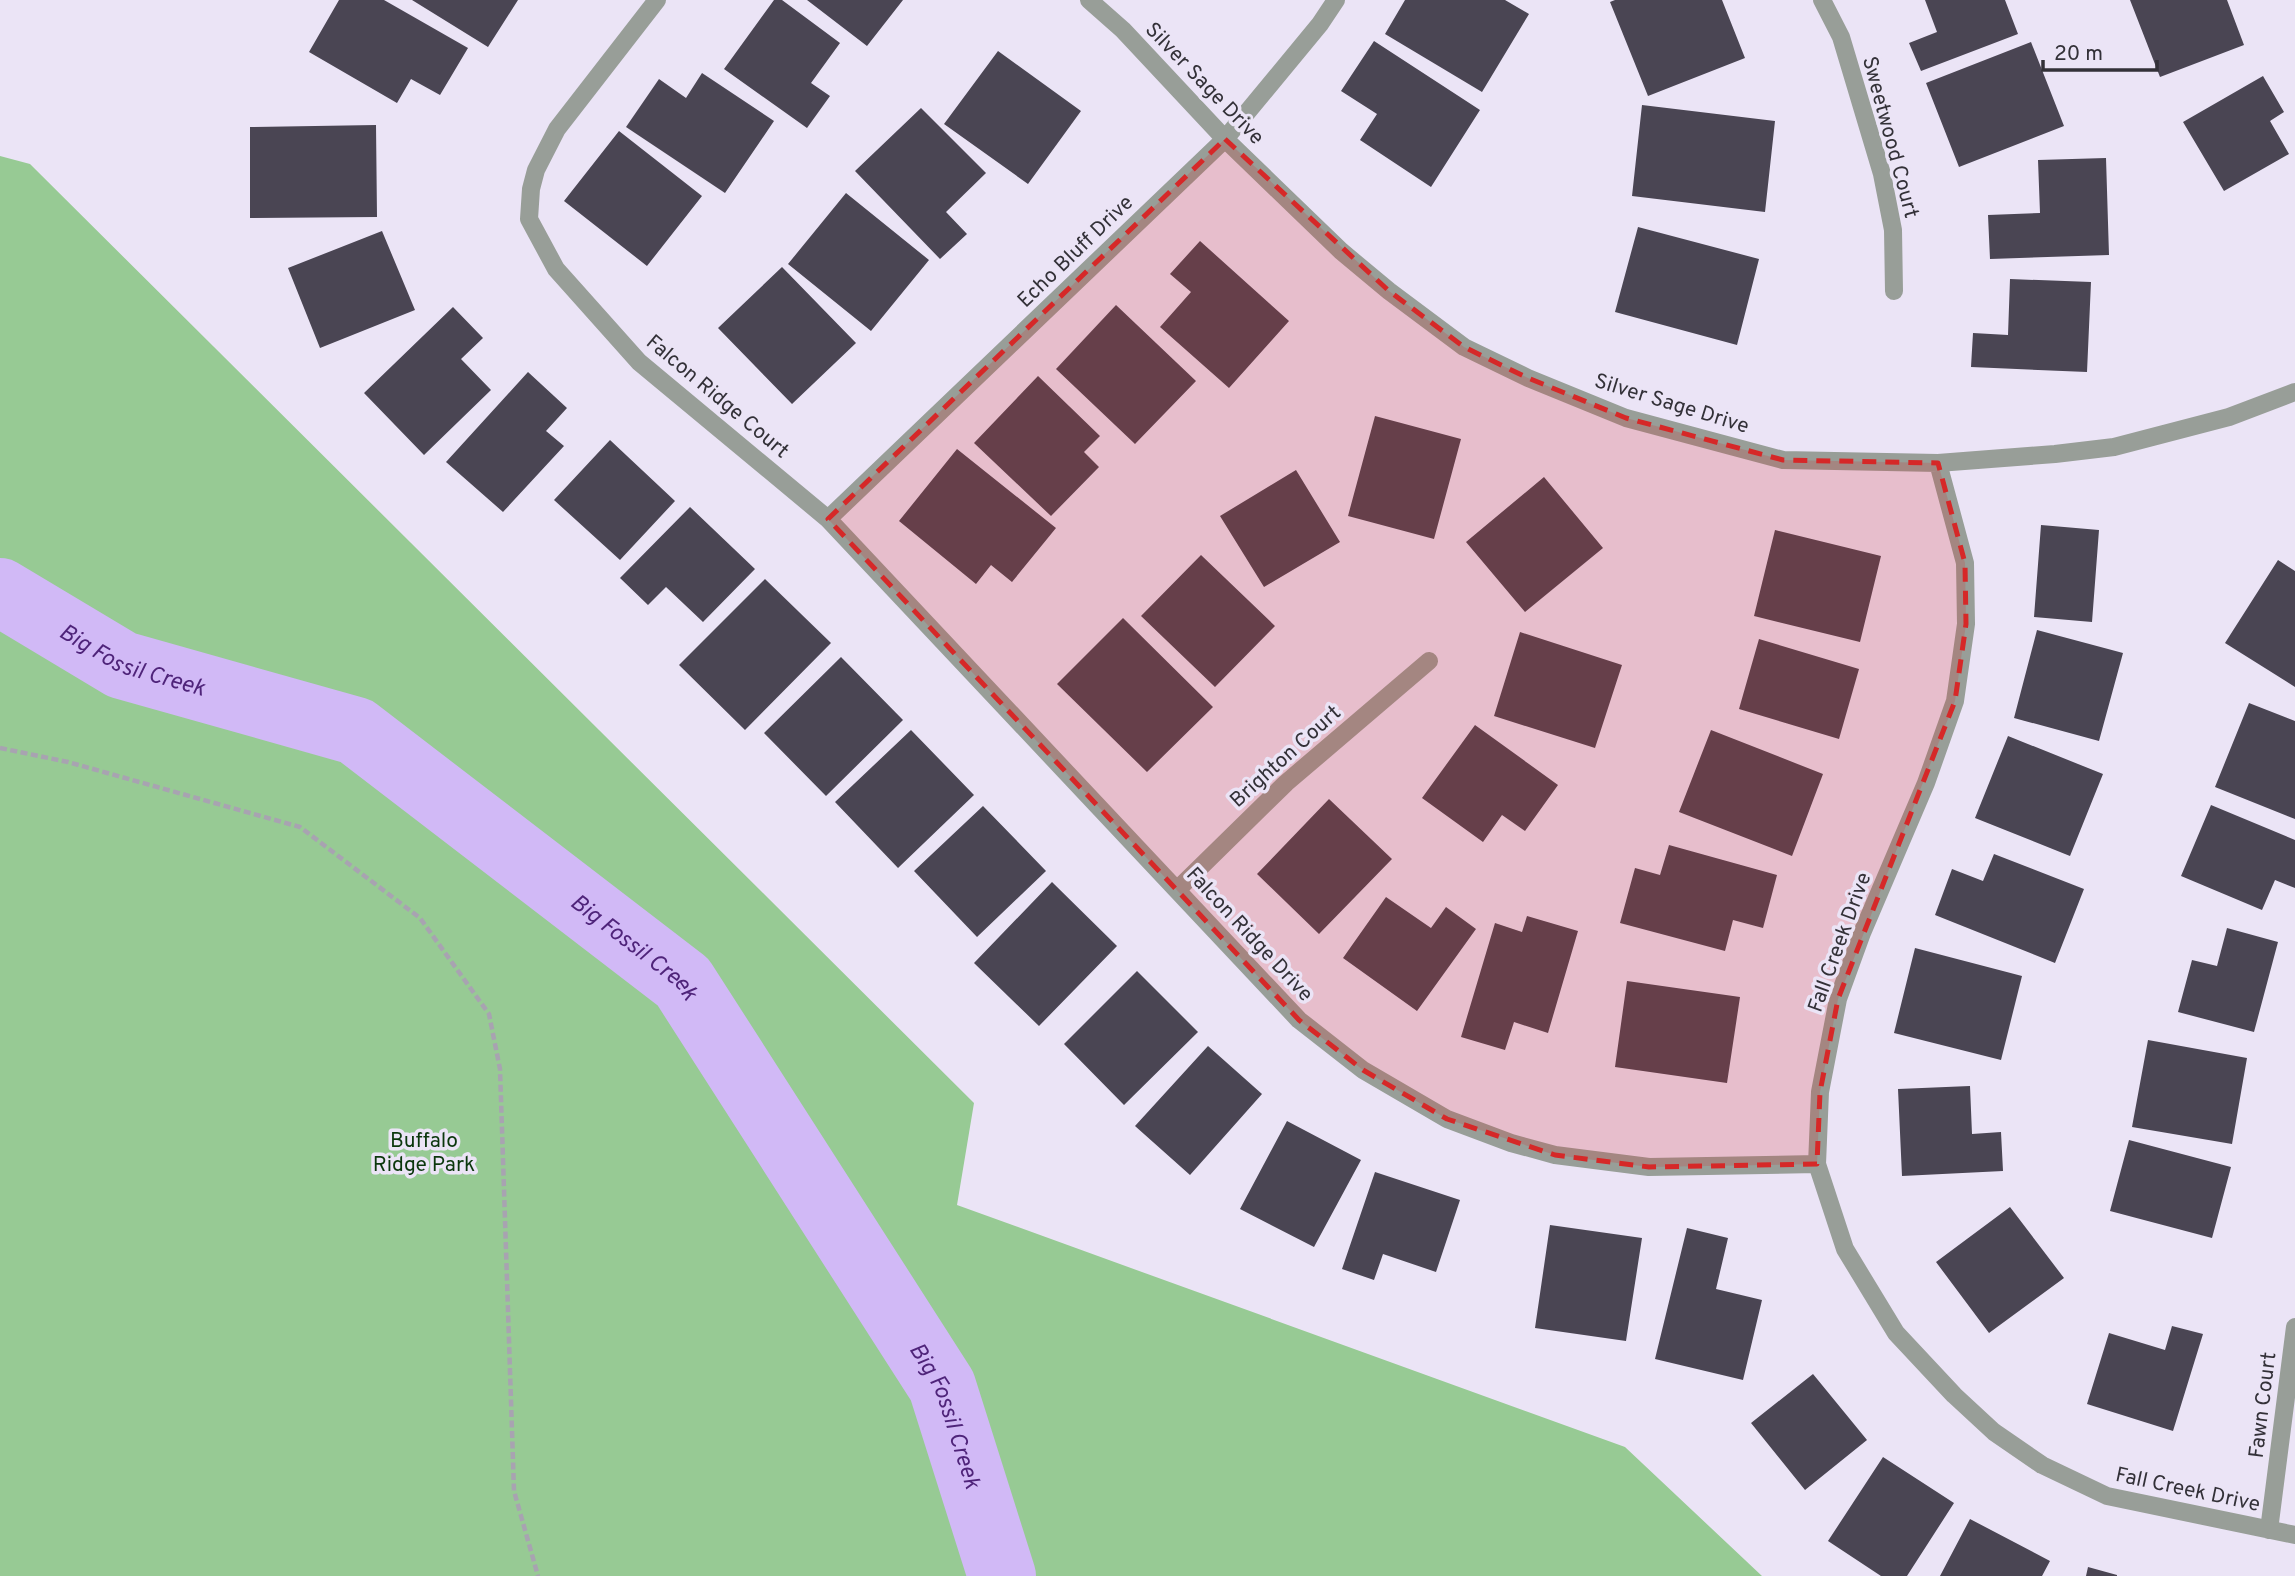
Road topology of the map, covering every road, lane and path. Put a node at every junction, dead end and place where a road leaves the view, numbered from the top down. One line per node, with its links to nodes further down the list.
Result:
1 (657, 0): 9 (street, Falcon Ridge Court)
2 (1088, 0): 5 (street, Silver Sage Drive)
3 (1336, 0): 5 (street, Echo Bluff Drive)
4 (1822, 0): 6 (street, Sweetwood Court)
5 (1225, 139): 8 (street, Silver Sage Drive); 10 (street, Echo Bluff Drive)
6 (1894, 290)
7 (2295, 392): 8 (street, Silver Sage Drive)
8 (1938, 463): 14 (street, Fall Creek Drive)
9 (782, 480): 10 (street, Falcon Ridge Drive)
10 (828, 519): 13 (street, Falcon Ridge Drive)
11 (1429, 661): 13 (street, Brighton Court)
12 (0, 748): 18 (path)
13 (1177, 890): 14 (street, Falcon Ridge Drive)
14 (1817, 1164): 16 (street, Fall Creek Drive)
15 (2295, 1327): 16 (street, Fawn Court)
16 (2269, 1530): 17 (street, Fall Creek Drive)
17 (2295, 1535)
18 (538, 1576)

